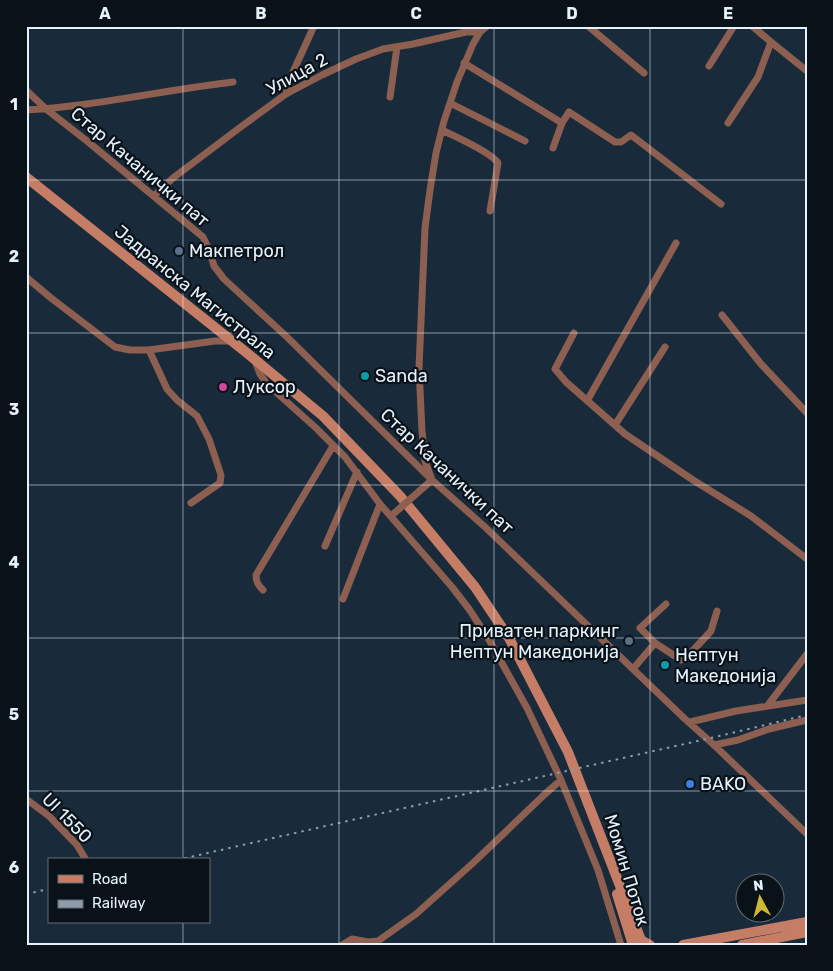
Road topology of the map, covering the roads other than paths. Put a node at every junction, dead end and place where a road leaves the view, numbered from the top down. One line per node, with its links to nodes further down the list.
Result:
1 (314, 26): 15 (street)
2 (487, 26): 6 (street)
3 (588, 26): 12 (street)
4 (734, 26): 10 (street)
5 (752, 26): 7 (street)
6 (480, 32): 8 (street, Улица 2); 9 (street)
7 (771, 42): 11 (street); 21 (street)
8 (397, 47): 15 (street, Улица 2); 16 (street)
9 (464, 63): 17 (street); 20 (street)
10 (709, 66)
11 (807, 71)
12 (644, 73)
13 (233, 82): 18 (street)
14 (26, 90): 18 (street, Стар Качанички пат)
15 (286, 94): 26 (street, Улица 2)
16 (390, 97)
17 (450, 103): 22 (street); 23 (street)
18 (46, 109): 19 (street); 26 (street, Стар Качанички пат)
19 (26, 110)
20 (562, 123): 24 (street); 27 (street)
21 (728, 123)
22 (442, 130): 28 (street); 42 (street)
23 (525, 141)
24 (553, 148)
25 (26, 177): 33 (street, Јадранска Магистрала)
26 (154, 196): 42 (street, Стар Качанички пат)
27 (721, 204)
28 (490, 211)
29 (676, 244): 37 (street)
30 (26, 277): 35 (street)
31 (722, 315): 38 (street)
32 (574, 332): 37 (street)
33 (230, 341): 35 (street); 36 (street, Јадранска Магистрала)
34 (665, 347): 39 (street)
35 (149, 350): 43 (street)
36 (255, 361): 40 (street); 63 (street, Јадранска Магистрала)
37 (588, 401): 39 (street)
38 (807, 413)
39 (615, 425): 47 (street)
40 (333, 446): 41 (street); 48 (street)
41 (357, 472): 44 (street); 46 (street)
42 (432, 480): 45 (street, bridge); 54 (street, Стар Качанички пат)
43 (191, 503)
44 (380, 504): 45 (street); 49 (street)
45 (391, 516): 61 (street)
46 (325, 546)
47 (807, 559)
48 (263, 590)
49 (343, 599)
50 (666, 604): 52 (street)
51 (717, 611): 52 (street)
52 (655, 643): 54 (street)
53 (807, 654): 57 (street)
54 (633, 669): 59 (street, Стар Качанички пат)
55 (807, 692): 56 (street)
56 (804, 701): 57 (street)
57 (768, 705): 59 (street)
58 (807, 720): 60 (street)
59 (690, 722): 60 (street, Стар Качанички пат)
60 (714, 744): 64 (street, Стар Качанички пат)
61 (561, 780): 68 (street); 69 (street)
62 (26, 799): 65 (street, Ul 1550)
63 (590, 805): 70 (street, Момин Поток); 71 (street)
64 (807, 834)
65 (85, 858)
66 (807, 922): 72 (street)
67 (807, 932): 73 (street); 74 (street)
68 (342, 945)
69 (621, 945)
70 (633, 945)
71 (650, 945)
72 (682, 945)
73 (742, 945)
74 (754, 945)

